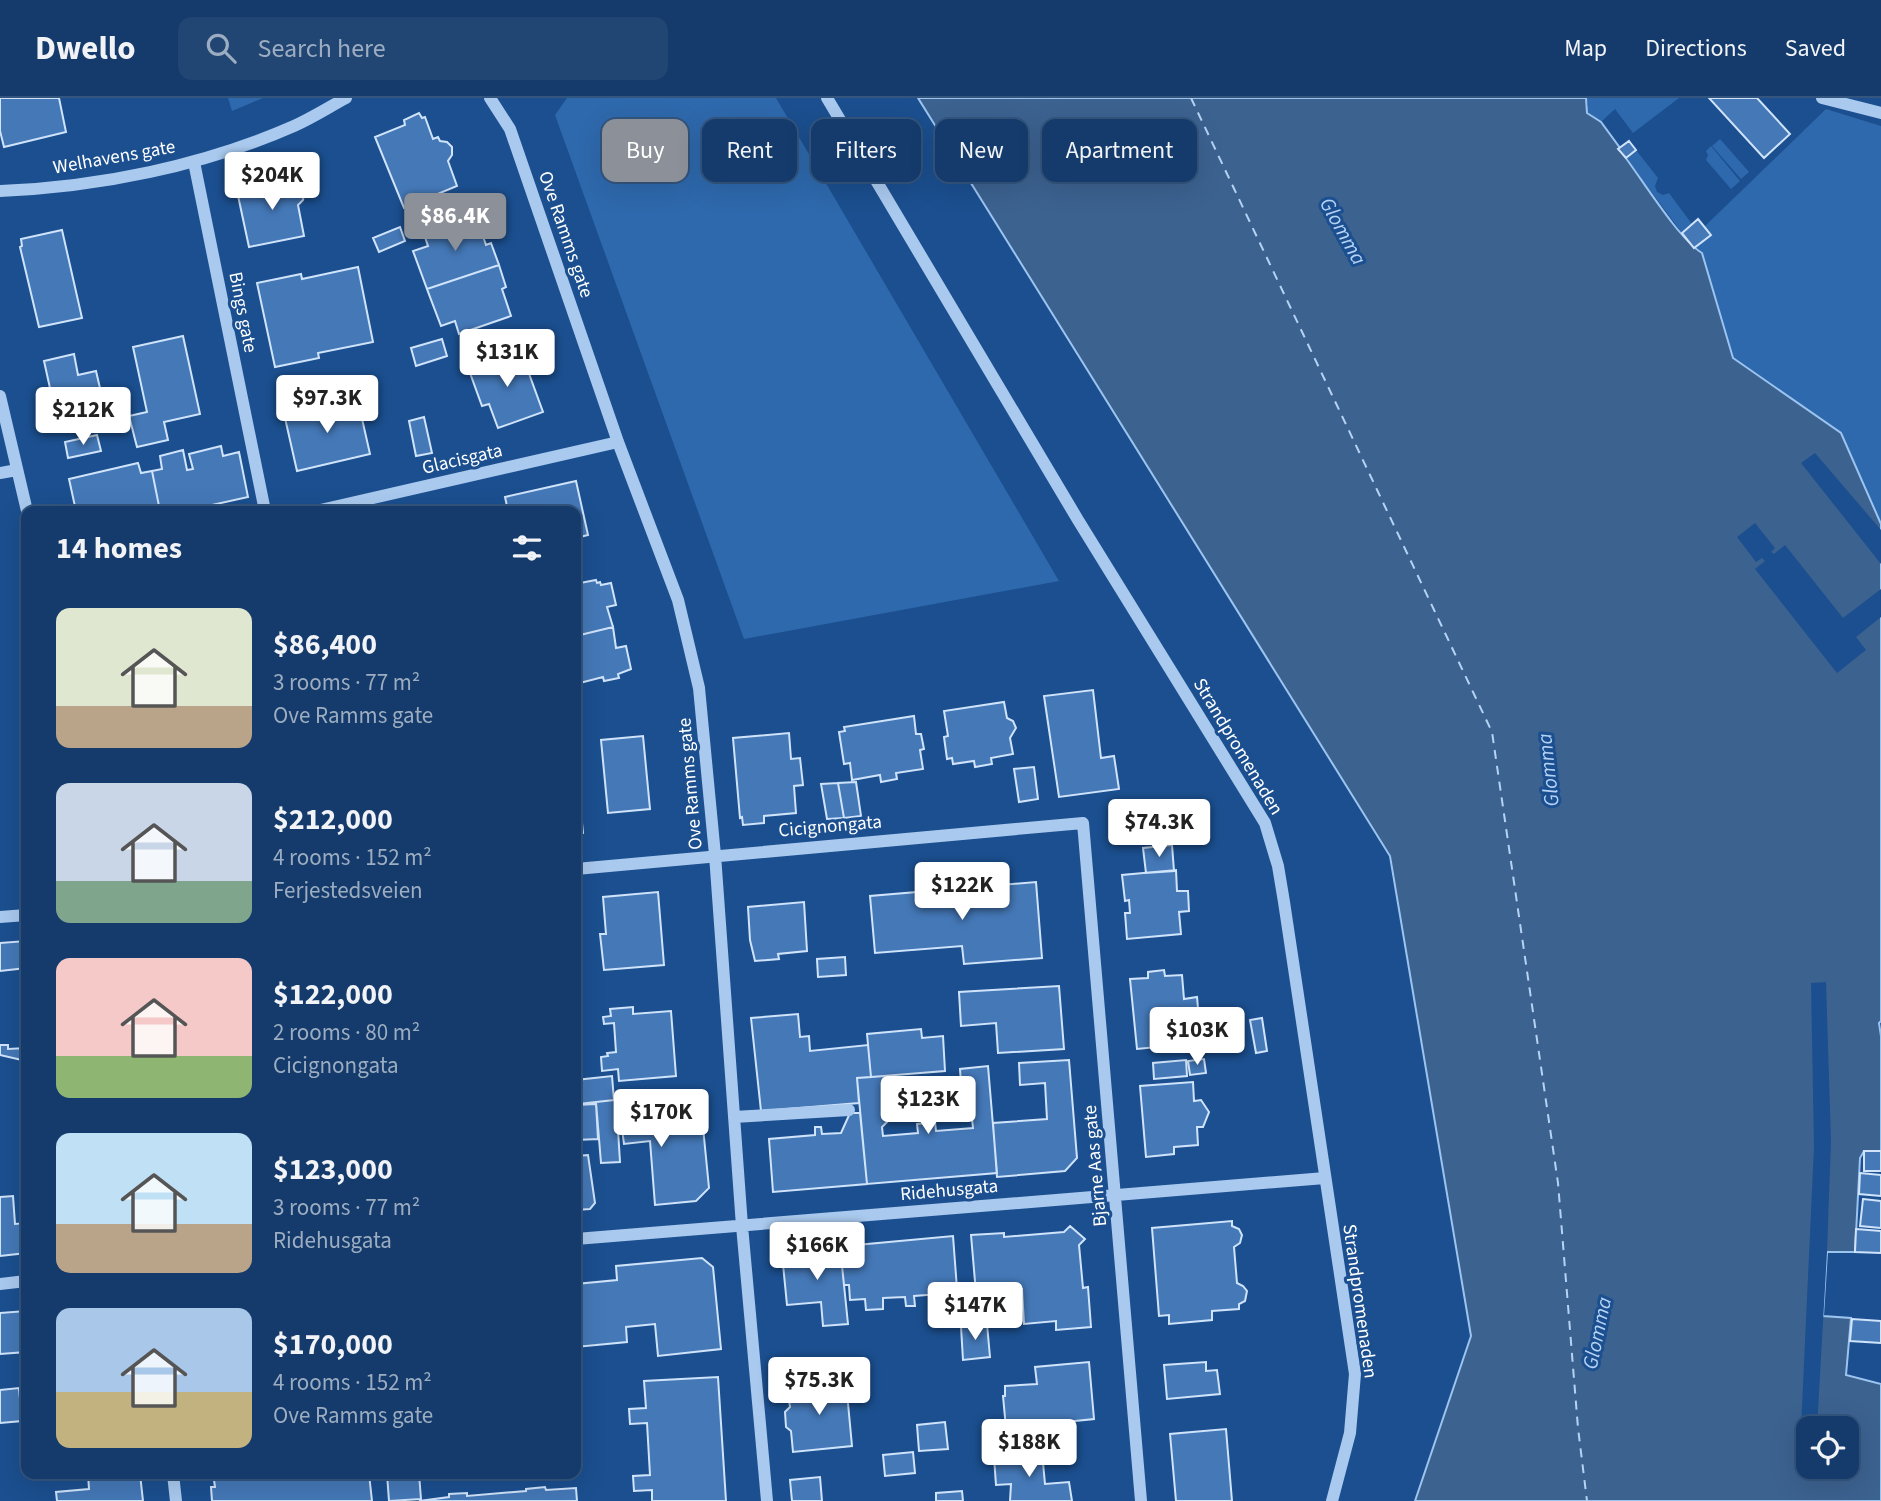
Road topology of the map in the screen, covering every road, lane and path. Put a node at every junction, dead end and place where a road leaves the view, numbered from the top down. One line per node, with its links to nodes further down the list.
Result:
1 (346, 98): 6 (street, Welhavens gate)
2 (490, 98): 9 (street, Ove Ramms gate)
3 (827, 98): 22 (street, Strandpromenaden)
4 (1822, 98): 5 (street)
5 (1881, 114)
6 (194, 162): 7 (street, Welhavens gate); 13 (street, Bings gate)
7 (0, 191)
8 (0, 396): 10 (street)
9 (618, 442): 14 (street, Glacisgata); 16 (street, Ove Ramms gate)
10 (17, 470): 11 (street); 12 (street)
11 (0, 473)
12 (26, 506)
13 (264, 506)
14 (338, 506)
15 (1082, 828): 16 (street, Cicignongata); 23 (street, Bjarne Aas gate)
16 (715, 855): 17 (street, Cicignongata); 21 (street, Ove Ramms gate)
17 (581, 868)
18 (21, 915): 19 (street)
19 (0, 917)
20 (849, 1110): 21 (street)
21 (734, 1117): 24 (street, Ove Ramms gate)
22 (1325, 1178): 23 (street, Ridehusgata); 32 (street, Strandpromenaden)
23 (1116, 1195): 24 (street, Ridehusgata); 31 (street, Bjarne Aas gate)
24 (742, 1226): 25 (street, Ridehusgata); 30 (street, Ove Ramms gate)
25 (581, 1239)
26 (21, 1282): 27 (street)
27 (0, 1284)
28 (174, 1479): 29 (street)
29 (176, 1501)
30 (767, 1501)
31 (1141, 1501)
32 (1332, 1501)

